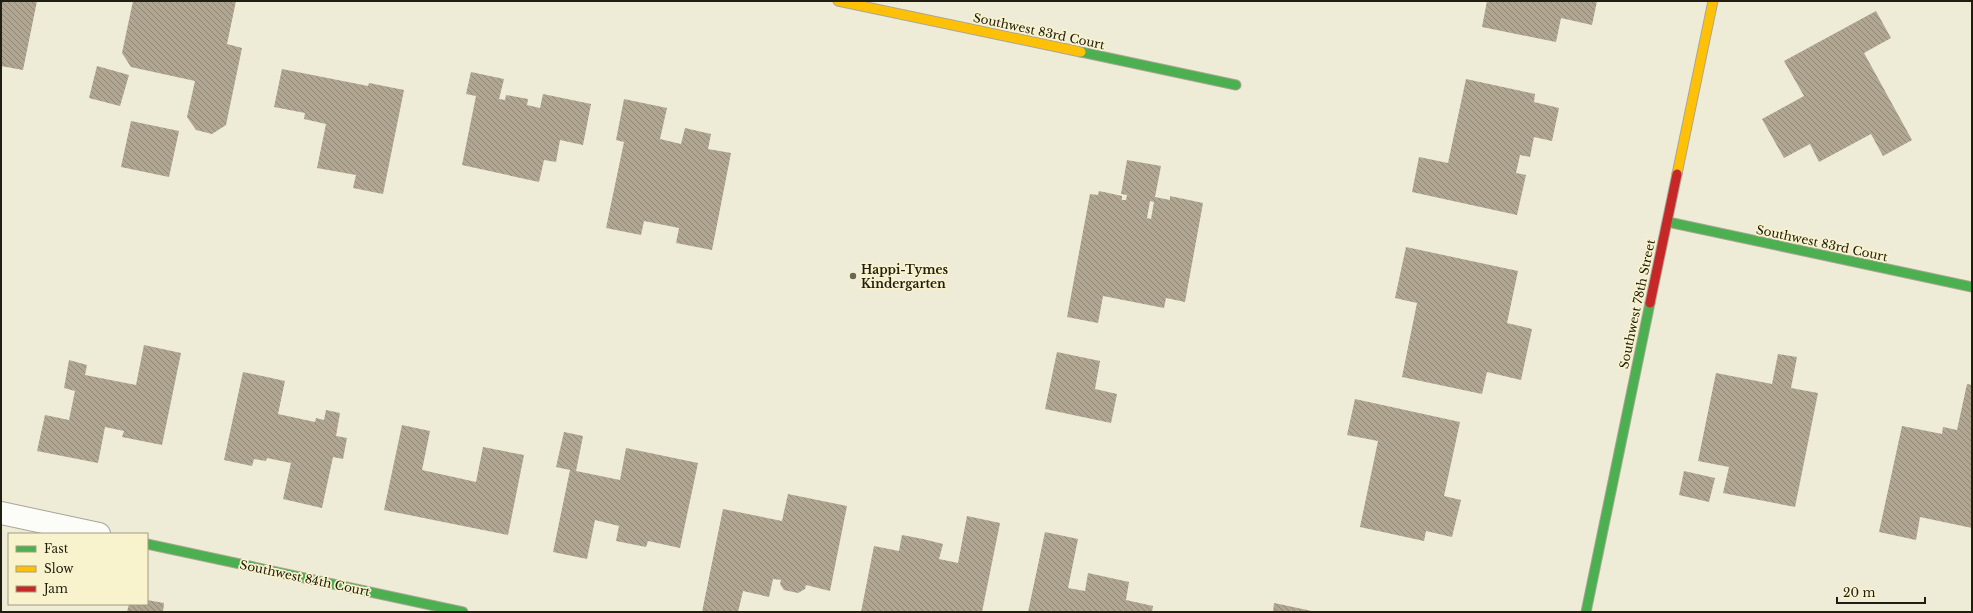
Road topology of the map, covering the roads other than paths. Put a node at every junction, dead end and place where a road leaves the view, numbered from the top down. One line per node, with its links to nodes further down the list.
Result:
1 (838, 1): 3 (street, Southwest 83rd Court)
2 (1713, 1): 4 (street, Southwest 78th Street)
3 (1236, 85)
4 (1668, 222): 5 (street, Southwest 83rd Court); 10 (street, Southwest 78th Street)
5 (1972, 287)
6 (1, 513): 7 (street)
7 (94, 533)
8 (148, 544): 9 (street, Southwest 84th Court)
9 (463, 612)
10 (1586, 612)

